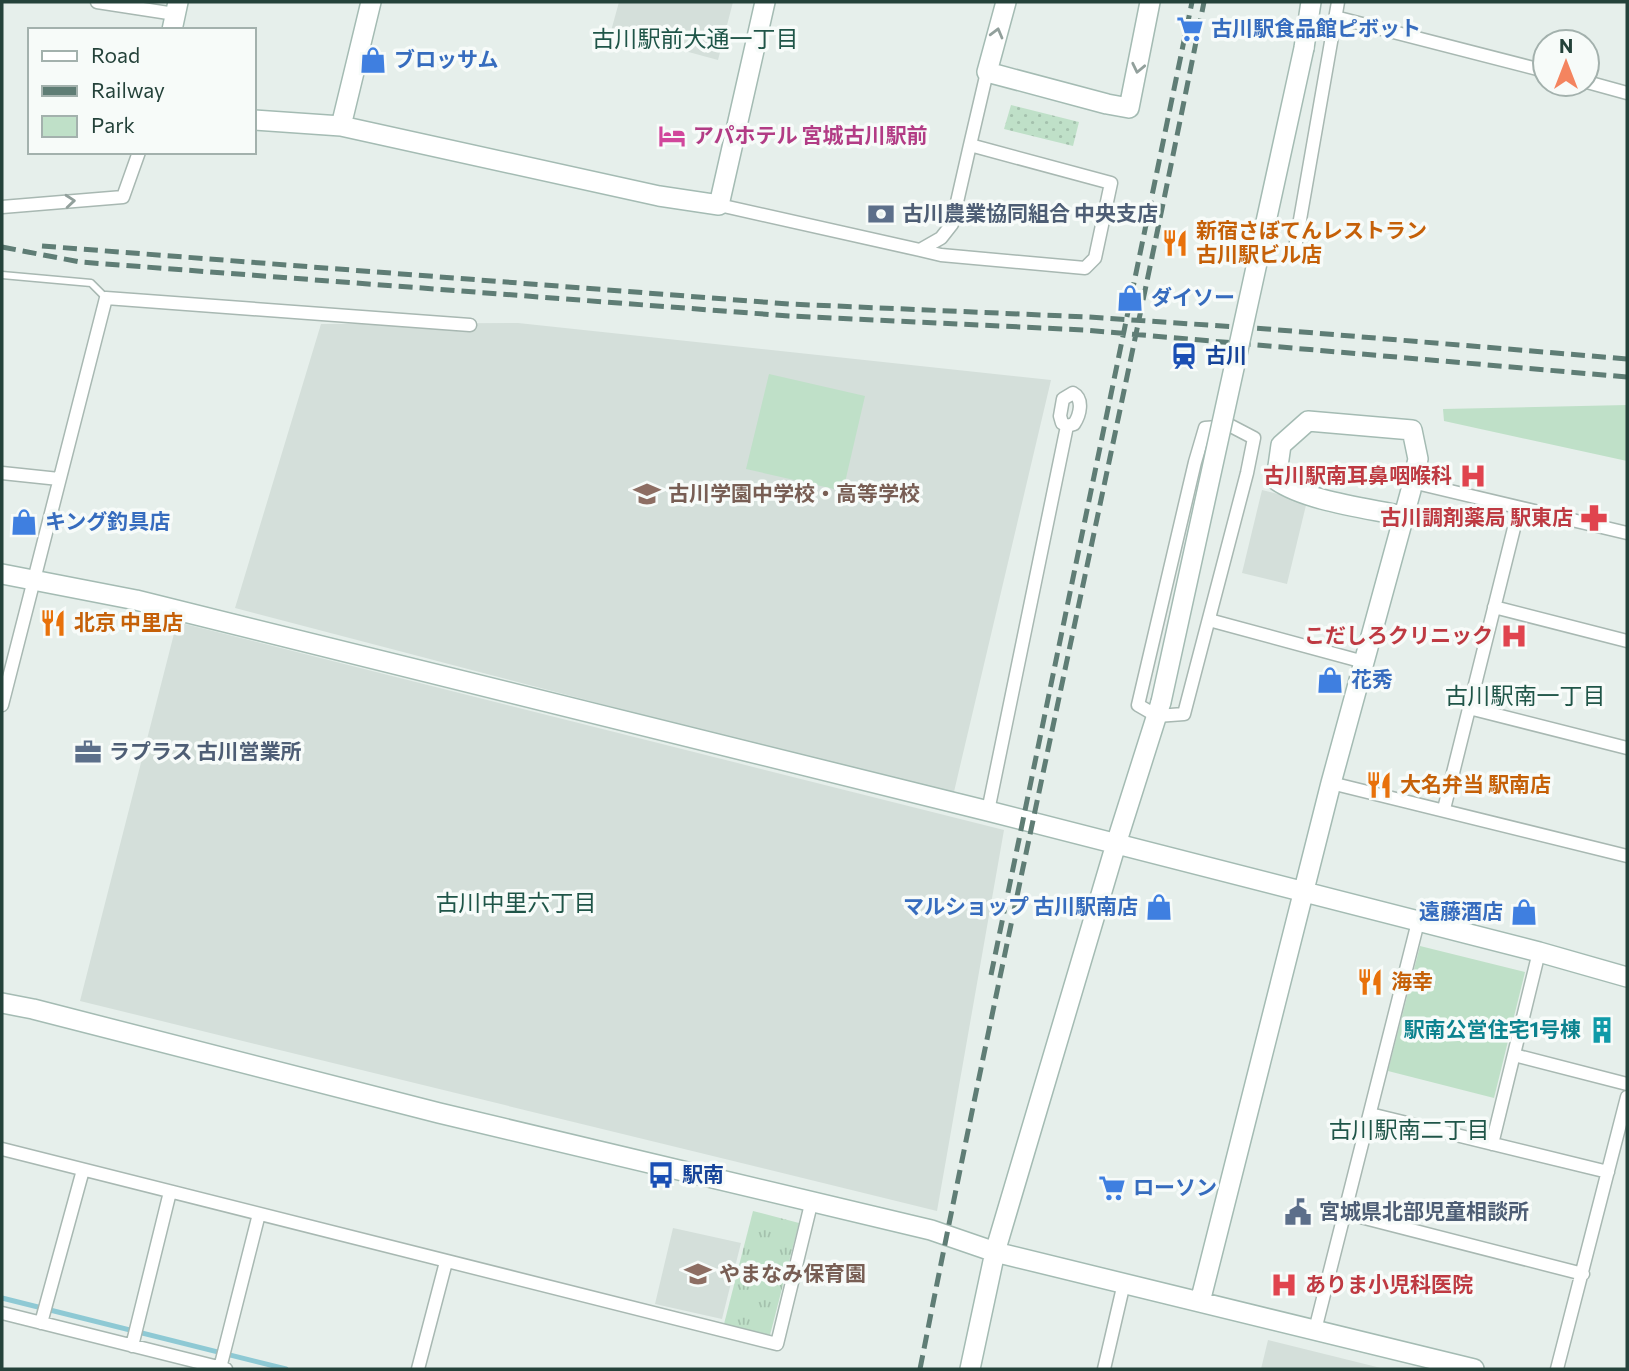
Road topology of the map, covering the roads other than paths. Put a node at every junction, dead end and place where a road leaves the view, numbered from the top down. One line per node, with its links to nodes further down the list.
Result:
1 (97, 2): 8 (street)
2 (371, 2): 15 (street)
3 (765, 2): 18 (street)
4 (1006, 2): 11 (street, one-way to 4)
5 (1150, 2): 11 (street, one-way to 11)
6 (1311, 2): 40 (street, bridge)
7 (1338, 2): 9 (street)
8 (175, 15)
9 (1335, 17): 10 (street); 21 (street)
10 (1531, 68)
11 (987, 72): 16 (street)
12 (1601, 86): 13 (street)
13 (1627, 93)
14 (256, 120): 15 (street)
15 (341, 126): 18 (street)
16 (971, 145): 20 (street); 20 (street)
17 (138, 154): 19 (street, one-way to 17)
18 (719, 205): 20 (street)
19 (2, 207)
20 (920, 250)
21 (1294, 254)
22 (2, 275): 23 (lane)
23 (106, 298): 24 (street); 27 (street)
24 (470, 325)
25 (1066, 426): 44 (street)
26 (2, 473): 27 (street)
27 (60, 479): 33 (street)
28 (1412, 482): 29 (street); 30 (street); 30 (street)
29 (1519, 508): 31 (street); 34 (street)
30 (1403, 516): 37 (street)
31 (1627, 533)
32 (2, 574): 33 (street)
33 (34, 579): 38 (street); 44 (street)
34 (1494, 607): 36 (street); 39 (street)
35 (1209, 620): 37 (street); 40 (street); 40 (street)
36 (1627, 641)
37 (1364, 662): 42 (street)
38 (2, 705)
39 (1469, 708): 41 (street); 43 (street)
40 (1159, 709): 45 (street)
41 (1627, 748)
42 (1331, 783): 43 (street); 47 (street)
43 (1444, 809): 46 (street)
44 (988, 811): 45 (street)
45 (1116, 844): 47 (street); 64 (street)
46 (1627, 856)
47 (1304, 894): 48 (street); 68 (street)
48 (1418, 922): 49 (street); 55 (street)
49 (1539, 952): 50 (street); 52 (street)
50 (1627, 977)
51 (2, 1003): 61 (street)
52 (1514, 1055): 53 (street); 56 (street)
53 (1627, 1084)
54 (1627, 1097): 59 (street)
55 (1370, 1114): 56 (street); 62 (street)
56 (1492, 1144): 59 (street)
57 (2, 1149): 58 (street)
58 (83, 1170): 60 (street); 69 (street)
59 (1608, 1172): 66 (street)
60 (170, 1192): 63 (street); 72 (street)
61 (812, 1200): 64 (street); 65 (street)
62 (1345, 1213): 66 (street); 71 (street)
63 (259, 1214): 65 (street); 73 (street)
64 (995, 1252): 67 (street); 75 (street)
65 (446, 1262): 74 (street)
66 (1583, 1274): 78 (street)
67 (1124, 1283): 68 (street); 76 (street)
68 (1200, 1302): 71 (street)
69 (44, 1313): 70 (street); 72 (street)
70 (2, 1314)
71 (1315, 1330): 77 (street)
72 (135, 1335): 73 (street)
73 (224, 1361)
74 (418, 1369)
75 (970, 1369)
76 (1104, 1369)
77 (1474, 1369)
78 (1557, 1369)

